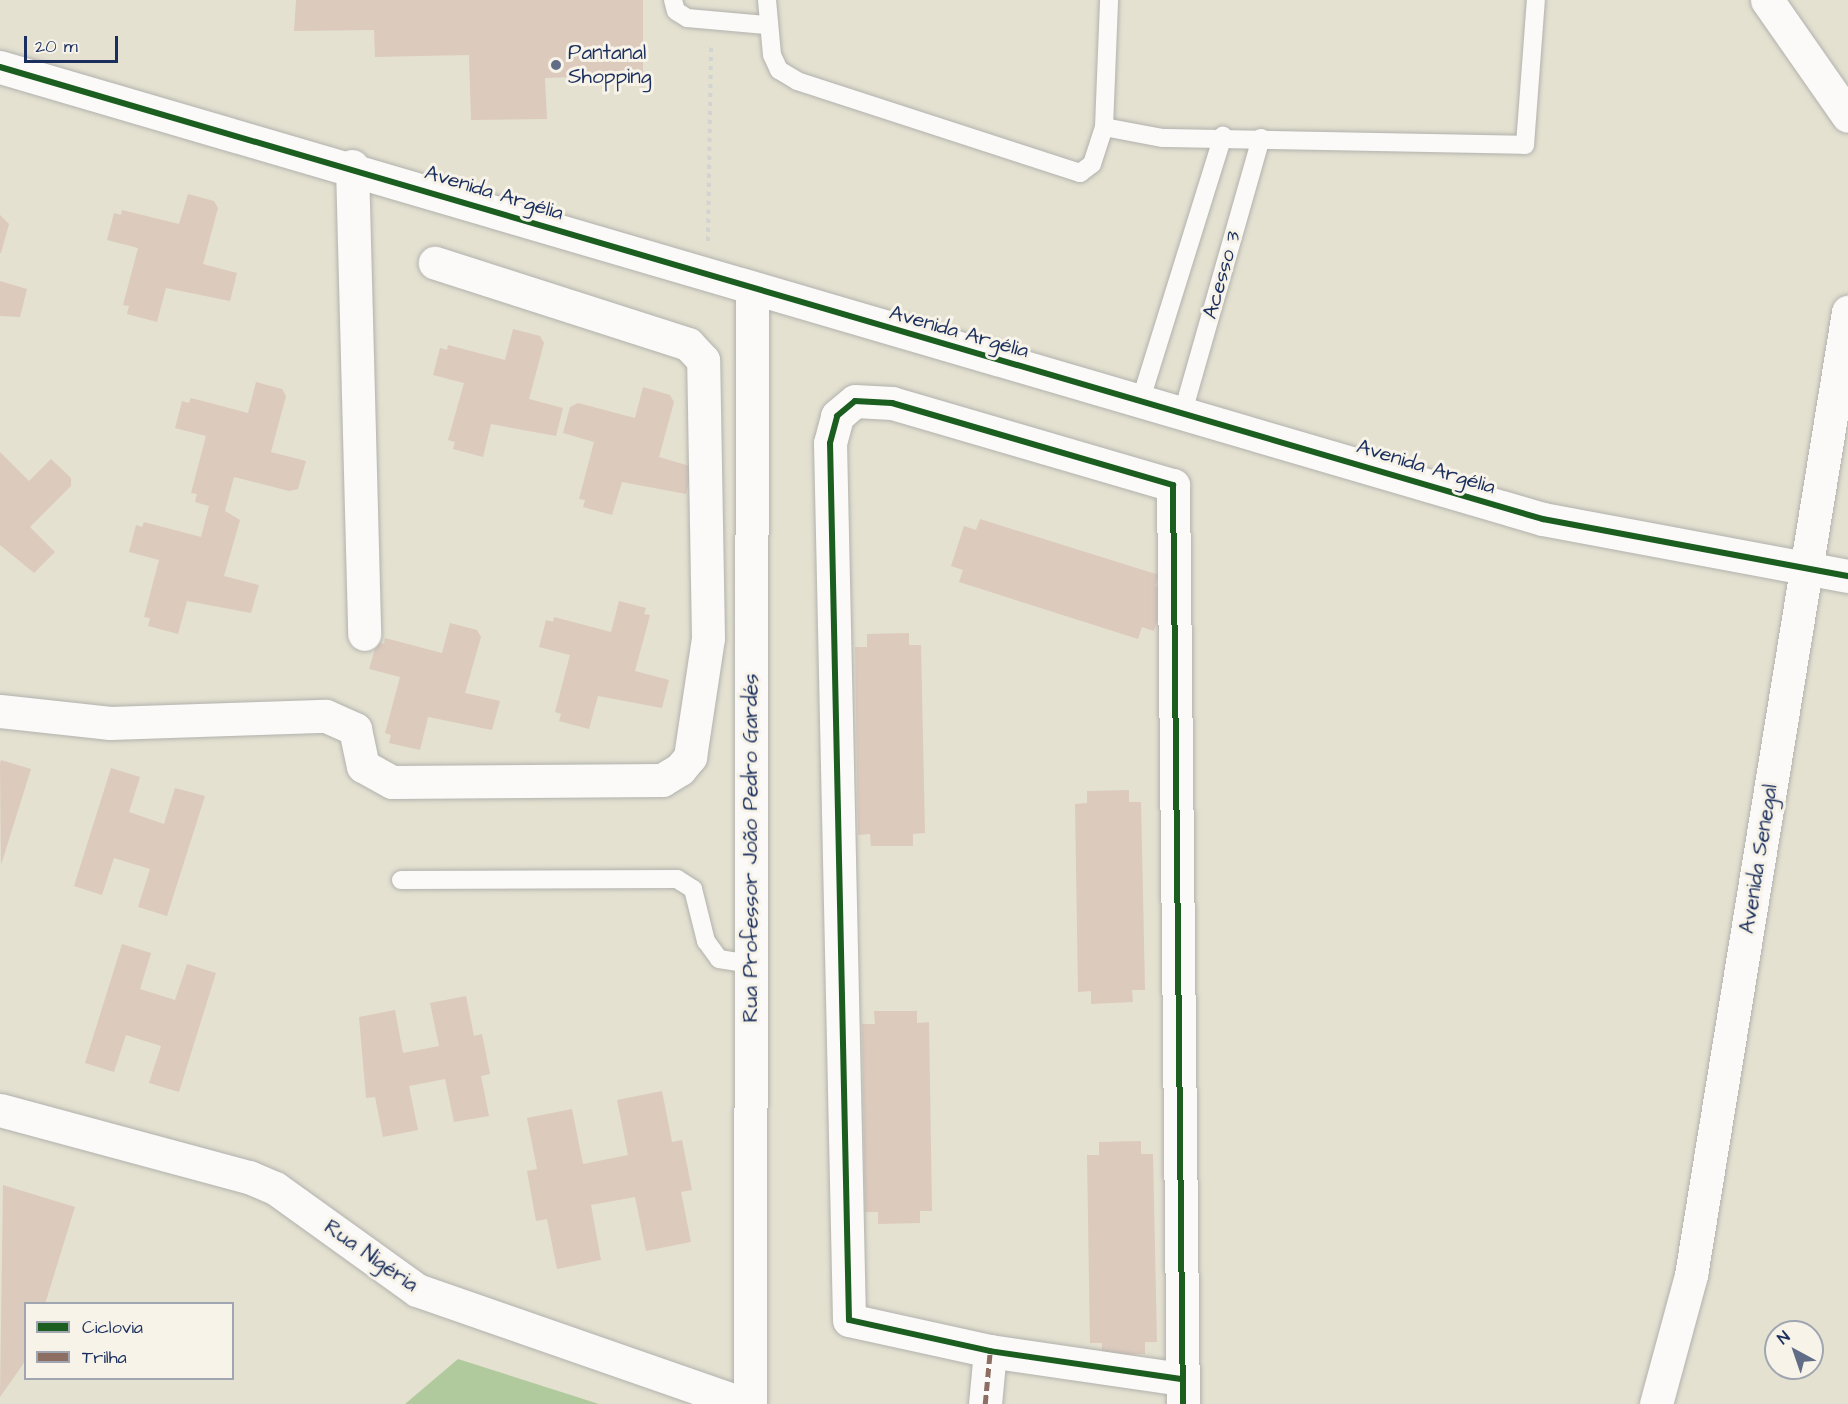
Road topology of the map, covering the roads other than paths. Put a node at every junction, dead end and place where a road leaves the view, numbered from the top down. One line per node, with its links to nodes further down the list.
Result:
1 (673, 0): 6 (lane)
2 (767, 0): 6 (lane)
3 (1108, 0): 9 (lane)
4 (1536, 0): 11 (lane)
5 (1767, 0): 8 (street)
6 (766, 25): 9 (lane)
7 (0, 67): 12 (street, Avenida Argélia)
8 (1848, 116)
9 (1104, 127): 10 (lane)
10 (1224, 135): 11 (lane); 16 (lane, Acesso 3)
11 (1261, 138): 17 (lane, Acesso 3)
12 (352, 166): 14 (street, Avenida Argélia); 20 (street)
13 (435, 263): 21 (street)
14 (752, 291): 16 (street, Avenida Argélia); 23 (street, Rua Professor João Pedro Gardés)
15 (1848, 312): 18 (street, Avenida Senegal)
16 (1141, 399): 17 (street, Avenida Argélia)
17 (1183, 412): 18 (street, Avenida Argélia)
18 (1806, 569): 19 (street, Avenida Argélia); 29 (street, Avenida Senegal)
19 (1848, 576)
20 (364, 634)
21 (0, 711)
22 (401, 879): 23 (lane)
23 (750, 964): 27 (street, Rua Professor João Pedro Gardés)
24 (0, 1110): 27 (street, Rua Nigéria)
25 (990, 1351): 26 (street); 26 (street); 28 (street)
26 (1182, 1392)
27 (747, 1404)
28 (985, 1404)
29 (1656, 1404)

